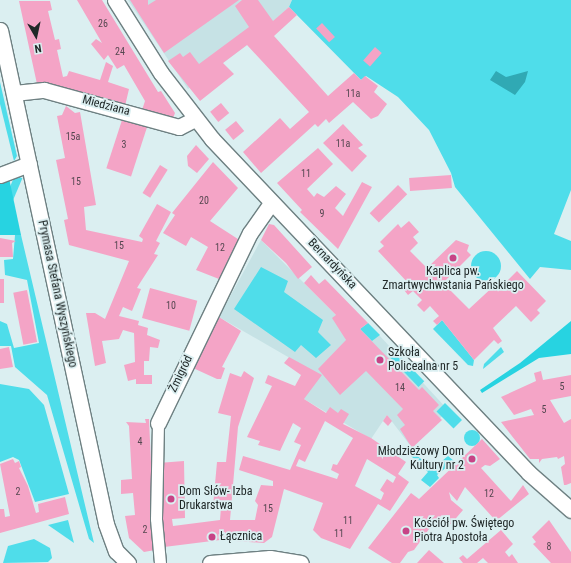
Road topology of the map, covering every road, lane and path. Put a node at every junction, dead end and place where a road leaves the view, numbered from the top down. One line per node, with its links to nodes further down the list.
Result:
1 (115, 0): 4 (street, Bernardyńska)
2 (0, 30): 3 (street, Prymasa Stefana Wyszyńskiego)
3 (14, 94): 4 (street, Miedziana); 5 (street, Prymasa Stefana Wyszyńskiego)
4 (194, 119): 7 (street, Bernardyńska)
5 (29, 164): 6 (street); 10 (street, Prymasa Stefana Wyszyńskiego)
6 (0, 175)
7 (271, 203): 8 (street, Żmigród); 9 (street, Bernardyńska)
8 (158, 423): 11 (street, Żmigród)
9 (571, 510)
10 (119, 561)
11 (160, 563)
12 (210, 563): 13 (street)
13 (301, 563)

